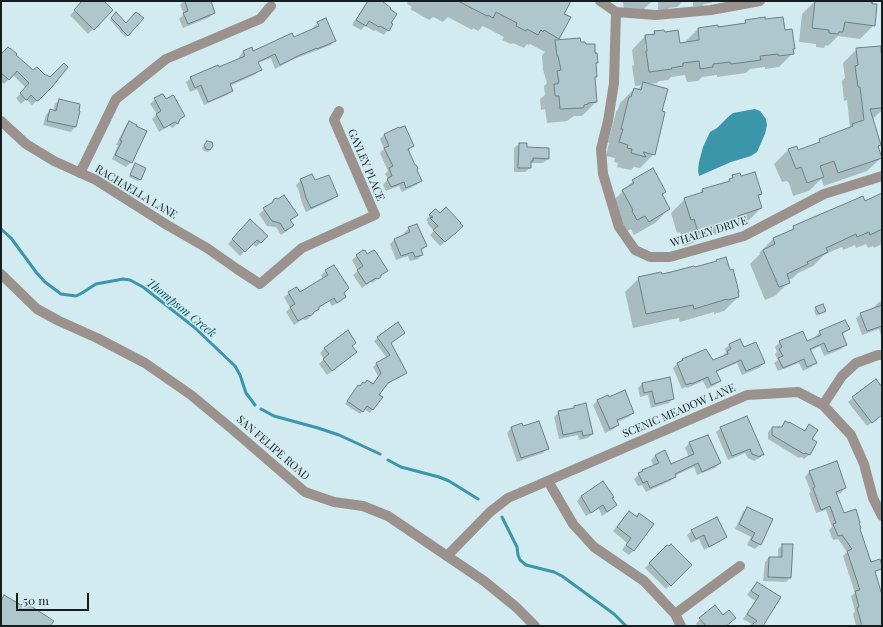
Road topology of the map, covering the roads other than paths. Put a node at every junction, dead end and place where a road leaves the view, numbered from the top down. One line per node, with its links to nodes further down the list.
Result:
1 (600, 1): 4 (street)
2 (760, 1): 4 (street)
3 (272, 6): 7 (street)
4 (616, 12): 8 (street, WHALEY DRIVE)
5 (339, 111): 10 (street, GAYLEY PLACE)
6 (1, 121): 7 (street, RACHAELLA LANE)
7 (80, 173): 10 (street, RACHAELLA LANE)
8 (882, 176)
9 (1, 274): 15 (street, SAN FELIPE ROAD)
10 (260, 284)
11 (882, 355): 12 (street)
12 (823, 405): 13 (street, SCENIC MEADOW LANE); 14 (street, SCENIC MEADOW LANE)
13 (548, 481): 15 (street, SCENIC MEADOW LANE); 17 (street)
14 (882, 516)
15 (447, 556): 18 (street, SAN FELIPE ROAD)
16 (740, 566): 17 (street)
17 (675, 614): 19 (street)
18 (535, 626)
19 (680, 626)

